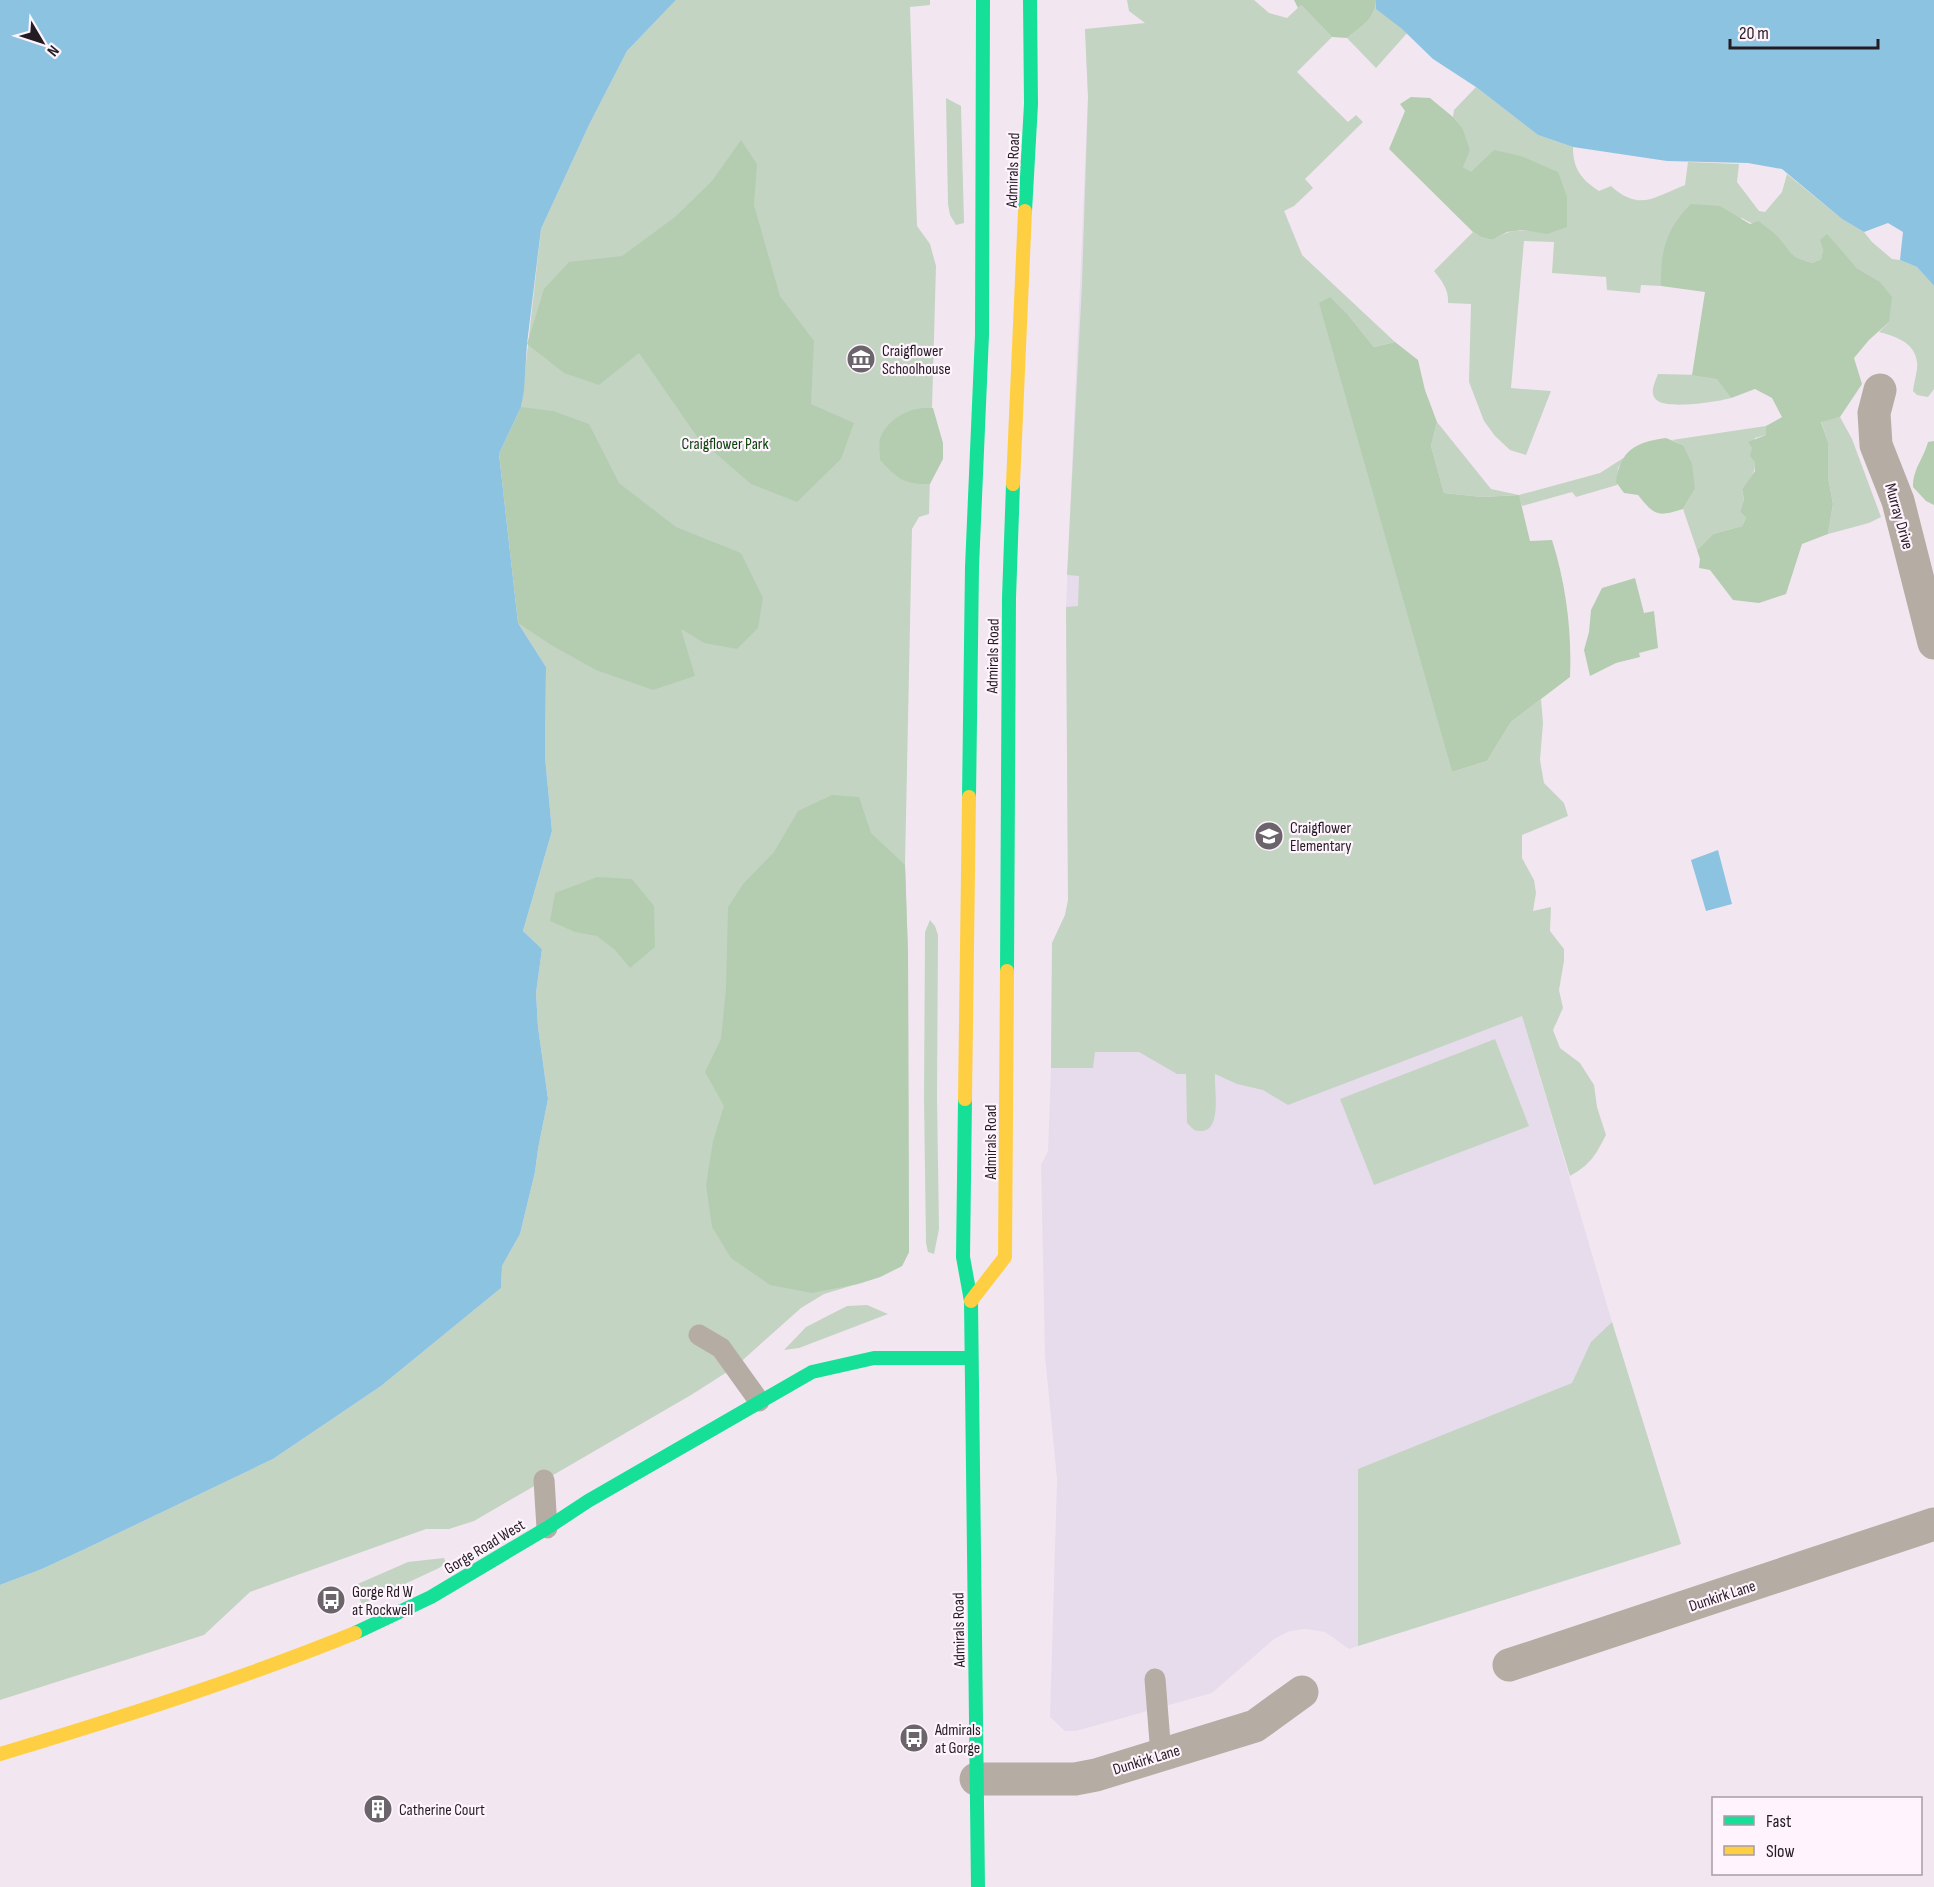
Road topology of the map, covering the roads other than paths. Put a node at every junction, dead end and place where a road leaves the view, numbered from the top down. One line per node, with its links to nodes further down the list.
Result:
1 (983, 0): 5 (main road, Admirals Road)
2 (1030, 0): 5 (main road, Admirals Road)
3 (1880, 390): 4 (street, Murray Drive)
4 (1934, 643)
5 (971, 1300): 7 (main road, Admirals Road)
6 (699, 1335): 8 (lane)
7 (971, 1358): 8 (main road, Gorge Road West); 17 (main road, Admirals Road)
8 (759, 1401): 11 (main road, Gorge Road West)
9 (544, 1480): 11 (lane)
10 (1934, 1524): 12 (street, Dunkirk Lane)
11 (547, 1528): 15 (main road, Gorge Road West)
12 (1509, 1665)
13 (1155, 1679): 16 (lane)
14 (1302, 1692): 16 (street, Dunkirk Lane)
15 (0, 1754)
16 (1161, 1755): 17 (street, Dunkirk Lane)
17 (976, 1779): 18 (main road, Admirals Road)
18 (978, 1887)

